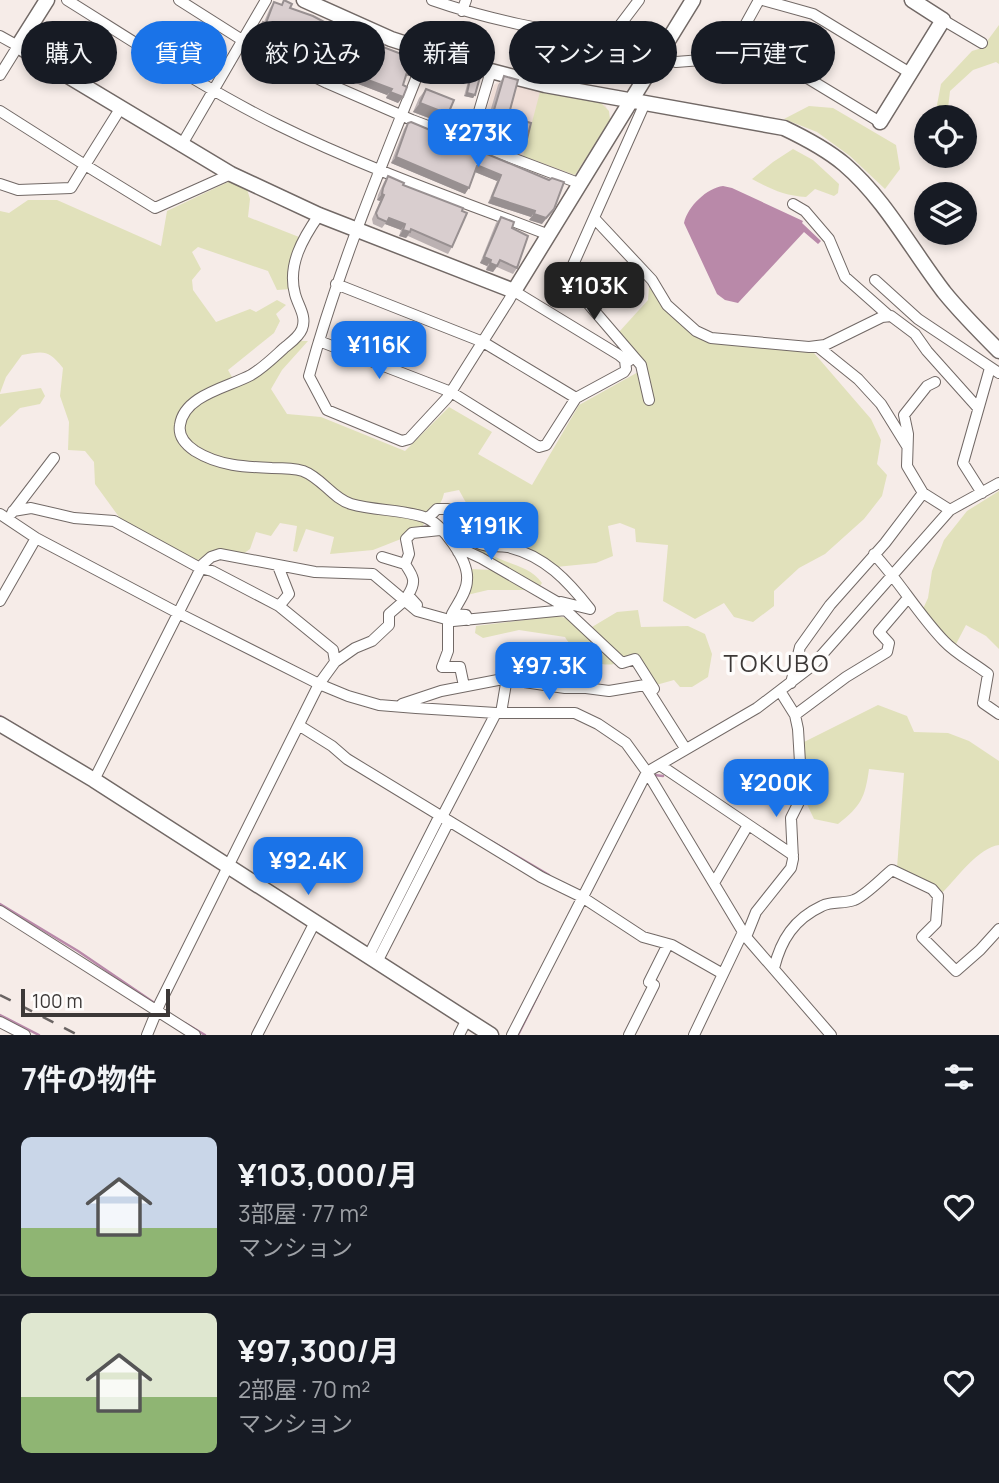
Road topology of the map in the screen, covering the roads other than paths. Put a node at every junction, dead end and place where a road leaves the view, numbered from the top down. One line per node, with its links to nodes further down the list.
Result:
1 (47, 0): 22 (street)
2 (67, 0): 31 (street)
3 (179, 0): 18 (street)
4 (266, 0): 14 (street)
5 (304, 0): 19 (street)
6 (432, 0): 12 (street)
7 (466, 0): 12 (street)
8 (639, 0): 12 (street)
9 (693, 0): 16 (street)
10 (761, 0): 15 (street); 24 (street)
11 (912, 0): 13 (street)
12 (462, 11)
13 (943, 20): 21 (street); 24 (street)
14 (254, 21)
15 (749, 21)
16 (677, 26)
17 (0, 36): 22 (street)
18 (241, 39)
19 (399, 41)
20 (241, 43): 31 (street)
21 (982, 43)
22 (18, 46): 25 (street); 33 (street)
23 (495, 72): 32 (street)
24 (910, 73): 36 (street)
25 (0, 75)
26 (329, 84): 35 (street)
27 (414, 84): 35 (street)
28 (487, 84): 37 (street)
29 (647, 84): 32 (street)
30 (817, 84): 36 (street)
31 (213, 90): 38 (street); 40 (street)
32 (639, 102): 43 (street); 46 (street); 56 (street)
33 (121, 109): 38 (street); 39 (street)
34 (0, 111): 39 (street)
35 (402, 115): 37 (street); 40 (street)
36 (880, 122)
37 (470, 142): 43 (street)
38 (181, 146): 41 (street)
39 (85, 165): 41 (street); 42 (street)
40 (381, 169): 47 (street); 48 (street)
41 (231, 174): 45 (street)
42 (0, 184)
43 (581, 184): 48 (street)
44 (793, 204): 52 (street)
45 (319, 215): 47 (street); 71 (street)
46 (594, 218): 55 (street); 57 (street)
47 (357, 230): 50 (street); 51 (street)
48 (549, 235): 51 (street)
49 (875, 280): 58 (street)
50 (336, 284): 53 (street); 54 (street)
51 (514, 291): 54 (street); 57 (street)
52 (889, 316): 55 (street); 63 (street)
53 (319, 341): 60 (street); 60 (street)
54 (483, 342): 60 (street); 61 (street)
55 (817, 346): 64 (street)
56 (999, 351)
57 (630, 360): 61 (street); 62 (street)
58 (994, 371): 63 (street)
59 (935, 382): 64 (street)
60 (451, 392): 61 (street)
61 (576, 398)
62 (649, 400)
63 (978, 408): 68 (street)
64 (907, 447): 67 (street)
65 (54, 458): 70 (street)
66 (999, 483): 68 (street)
67 (923, 493): 69 (street); 75 (street)
68 (982, 493): 69 (street)
69 (950, 510): 80 (street)
70 (7, 515): 73 (street); 79 (street)
71 (428, 518): 72 (street); 85 (street)
72 (440, 530): 74 (street); 77 (street)
73 (37, 538): 82 (street); 86 (street)
74 (458, 552): 85 (street); 89 (street)
75 (874, 554): 80 (street); 93 (street)
76 (382, 557): 77 (street)
77 (405, 564): 87 (street)
78 (278, 566): 79 (street); 83 (street); 84 (street)
79 (201, 568): 84 (street); 86 (street)
80 (893, 574): 81 (street); 93 (street)
81 (908, 598): 99 (street); 100 (street)
82 (0, 601)
83 (404, 601): 87 (street); 91 (street)
84 (279, 606): 91 (street)
85 (562, 606): 89 (street); 103 (street)
86 (178, 613): 94 (street); 106 (street)
87 (427, 615): 88 (street)
88 (448, 620): 89 (street); 95 (street)
89 (468, 620)
90 (510, 660): 92 (street)
91 (335, 662): 94 (street)
92 (508, 680): 95 (street); 98 (street); 103 (street)
93 (791, 683): 96 (street)
94 (319, 684): 97 (street); 102 (street)
95 (464, 687): 97 (street)
96 (780, 691): 100 (street); 103 (street)
97 (395, 706): 98 (street)
98 (499, 713): 105 (street); 107 (street)
99 (999, 714)
100 (795, 715): 109 (street)
101 (0, 724): 106 (street)
102 (300, 726): 107 (street); 110 (street)
103 (687, 747): 104 (street)
104 (660, 765): 105 (street); 108 (street)
105 (647, 772): 111 (street); 112 (street)
106 (96, 777): 110 (street)
107 (444, 818): 112 (street); 118 (street)
108 (748, 825): 109 (street); 111 (street)
109 (793, 855): 116 (street)
110 (231, 863): 114 (street); 121 (street)
111 (714, 883): 116 (street)
112 (582, 897): 117 (street); 130 (street)
113 (0, 911): 121 (street)
114 (315, 922): 118 (street); 127 (street)
115 (999, 929): 119 (street)
116 (745, 935): 119 (street); 120 (street)
117 (668, 944): 120 (street); 131 (street)
118 (374, 956): 122 (street)
119 (774, 968): 133 (street)
120 (723, 974): 132 (street)
121 (159, 1008): 125 (street); 126 (street)
122 (467, 1019): 128 (street); 129 (street)
123 (0, 1022): 124 (street)
124 (26, 1035)
125 (148, 1035)
126 (195, 1035)
127 (257, 1035)
128 (459, 1035)
129 (491, 1035)
130 (512, 1035)
131 (629, 1035)
132 (694, 1035)
133 (831, 1035)

